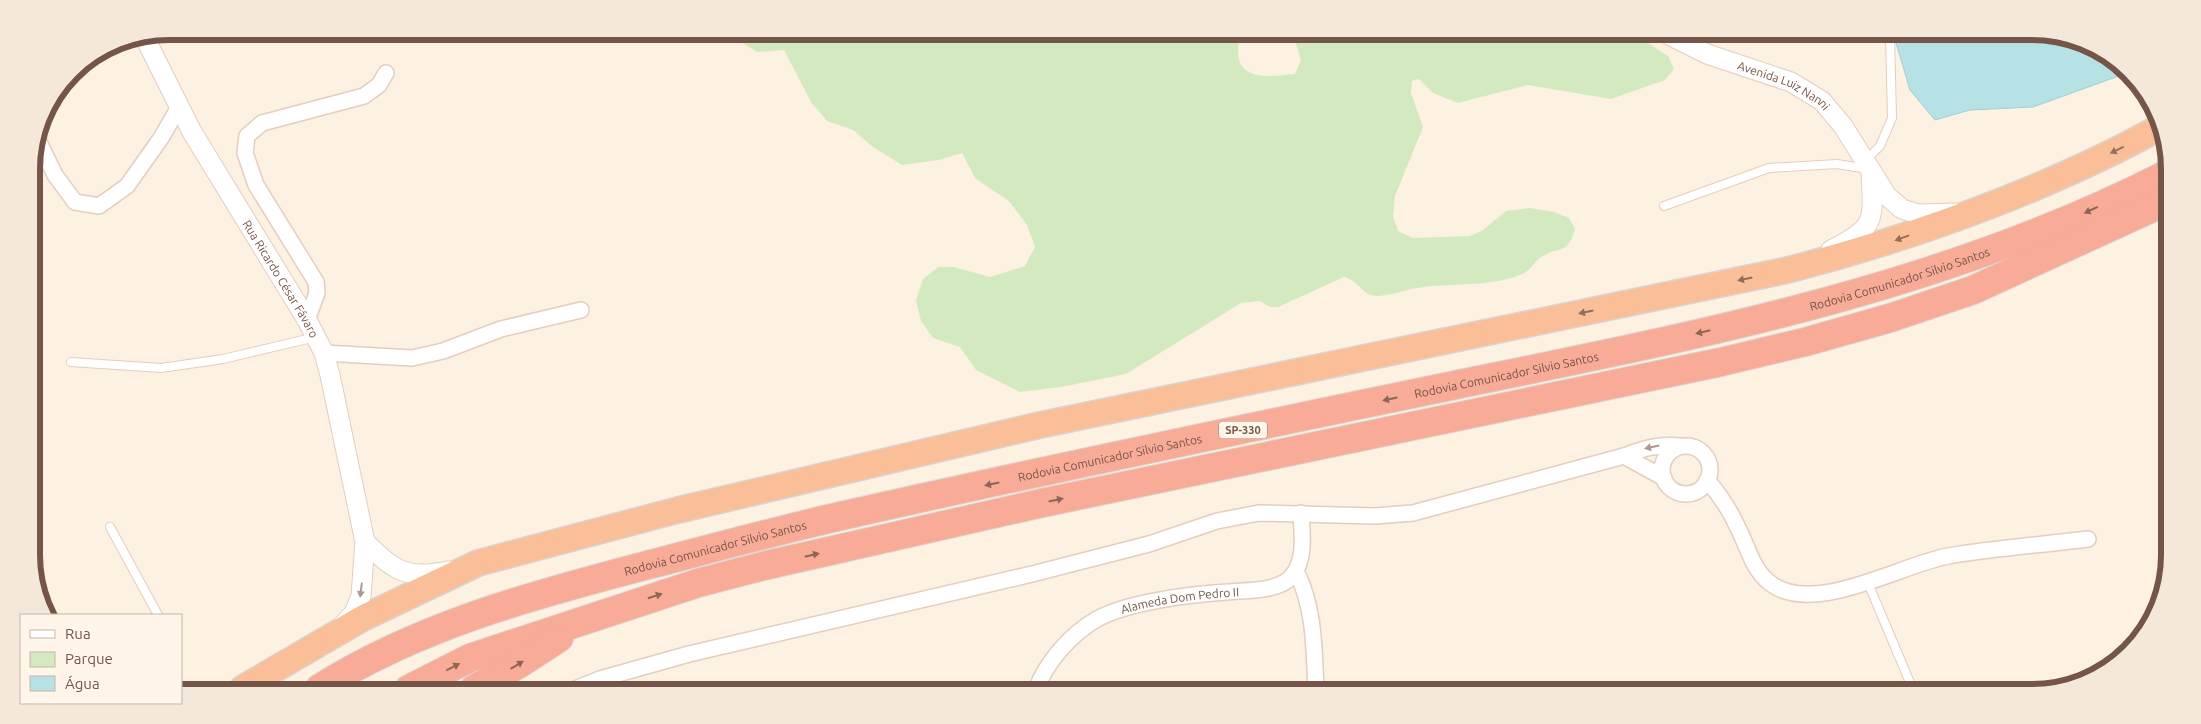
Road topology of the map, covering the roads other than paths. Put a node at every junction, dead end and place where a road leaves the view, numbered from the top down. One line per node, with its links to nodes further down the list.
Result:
1 (1679, 40): 8 (street, Avenida Luiz Nanni)
2 (1890, 40): 8 (lane)
3 (147, 42): 5 (street, Rua Ricardo César Fávaro)
4 (386, 73): 17 (street)
5 (179, 107): 7 (street); 17 (street, Rua Ricardo César Fávaro)
6 (2155, 130): 12 (highway, one-way to 12)
7 (42, 148)
8 (1868, 166): 11 (lane); 12 (street, Avenida Luiz Nanni); 14 (street)
9 (2161, 177): 35 (highway, Rodovia Comunicador Silvio Santos / SP-330, one-way to 35)
10 (2161, 204): 15 (highway, SP-330)
11 (1664, 206)
12 (1982, 210): 14 (highway, one-way to 14)
13 (2161, 222): 15 (highway)
14 (1788, 270): 28 (highway, one-way to 28)
15 (1974, 290): 31 (highway, SP-330, one-way to 15)
16 (581, 310): 18 (street)
17 (307, 320): 18 (street, Rua Ricardo César Fávaro)
18 (320, 345): 19 (lane); 27 (street, Rua Ricardo César Fávaro)
19 (71, 362)
20 (1680, 446): 21 (street, one-way to 21); 22 (street); 23 (street)
21 (1624, 456): 22 (street); 24 (street)
22 (1664, 478): 23 (street)
23 (1707, 480): 30 (street)
24 (1301, 513): 29 (street); 38 (street)
25 (110, 527): 32 (lane)
26 (2088, 539): 30 (street)
27 (365, 542): 28 (street); 33 (street, Rua Ricardo César Fávaro, one-way to 33)
28 (478, 563): 33 (highway)
29 (1296, 571): 39 (street, Alameda Dom Pedro II); 40 (street)
30 (1868, 583): 41 (lane)
31 (630, 604): 36 (highway, SP-330, one-way to 31); 37 (highway, one-way to 31)
32 (157, 614)
33 (306, 651): 34 (highway)
34 (250, 684)
35 (327, 684)
36 (419, 684)
37 (483, 684)
38 (588, 684)
39 (1038, 684)
40 (1316, 684)
41 (1911, 684)

